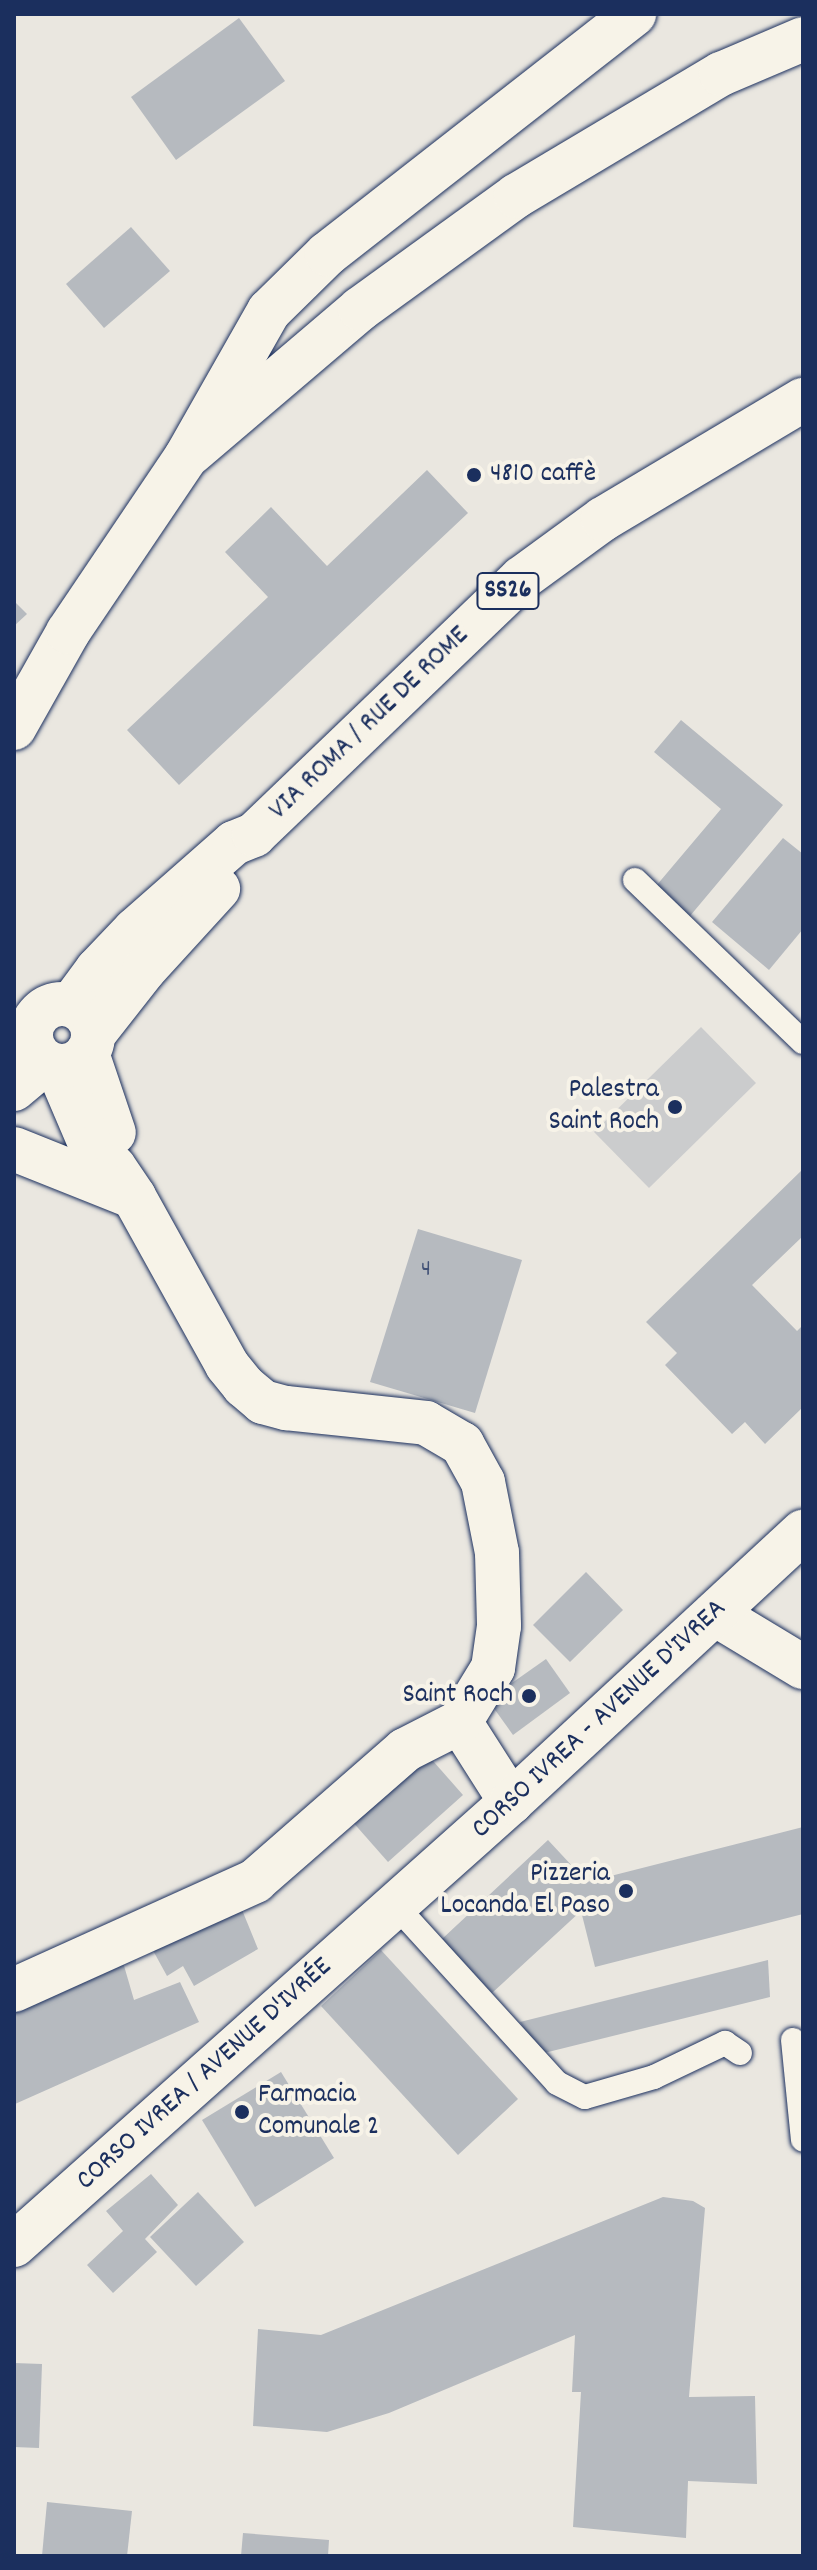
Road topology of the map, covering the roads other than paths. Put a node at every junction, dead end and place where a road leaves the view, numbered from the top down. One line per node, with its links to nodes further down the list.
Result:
1 (634, 14): 4 (street)
2 (803, 39): 4 (street)
3 (803, 400): 8 (street, VIA ROMA / RUE DE ROME / SS26)
4 (186, 457): 5 (street)
5 (14, 728)
6 (635, 880): 7 (lane)
7 (803, 1042)
8 (52, 1047): 10 (street)
9 (14, 1149): 10 (street)
10 (124, 1182): 14 (street)
11 (803, 1532): 12 (street, CORSO IVREA - AVENUE D'IVREA)
12 (715, 1614): 13 (street); 15 (street, CORSO IVREA - AVENUE D'IVREA)
13 (803, 1667)
14 (460, 1722): 15 (street); 17 (street)
15 (511, 1802): 16 (street, CORSO IVREA - AVENUE D'IVREA)
16 (396, 1906): 19 (lane); 21 (street, CORSO IVREA / AVENUE D'IVRÉE)
17 (14, 1990)
18 (793, 2040): 20 (lane)
19 (740, 2053)
20 (803, 2140)
21 (14, 2245)

